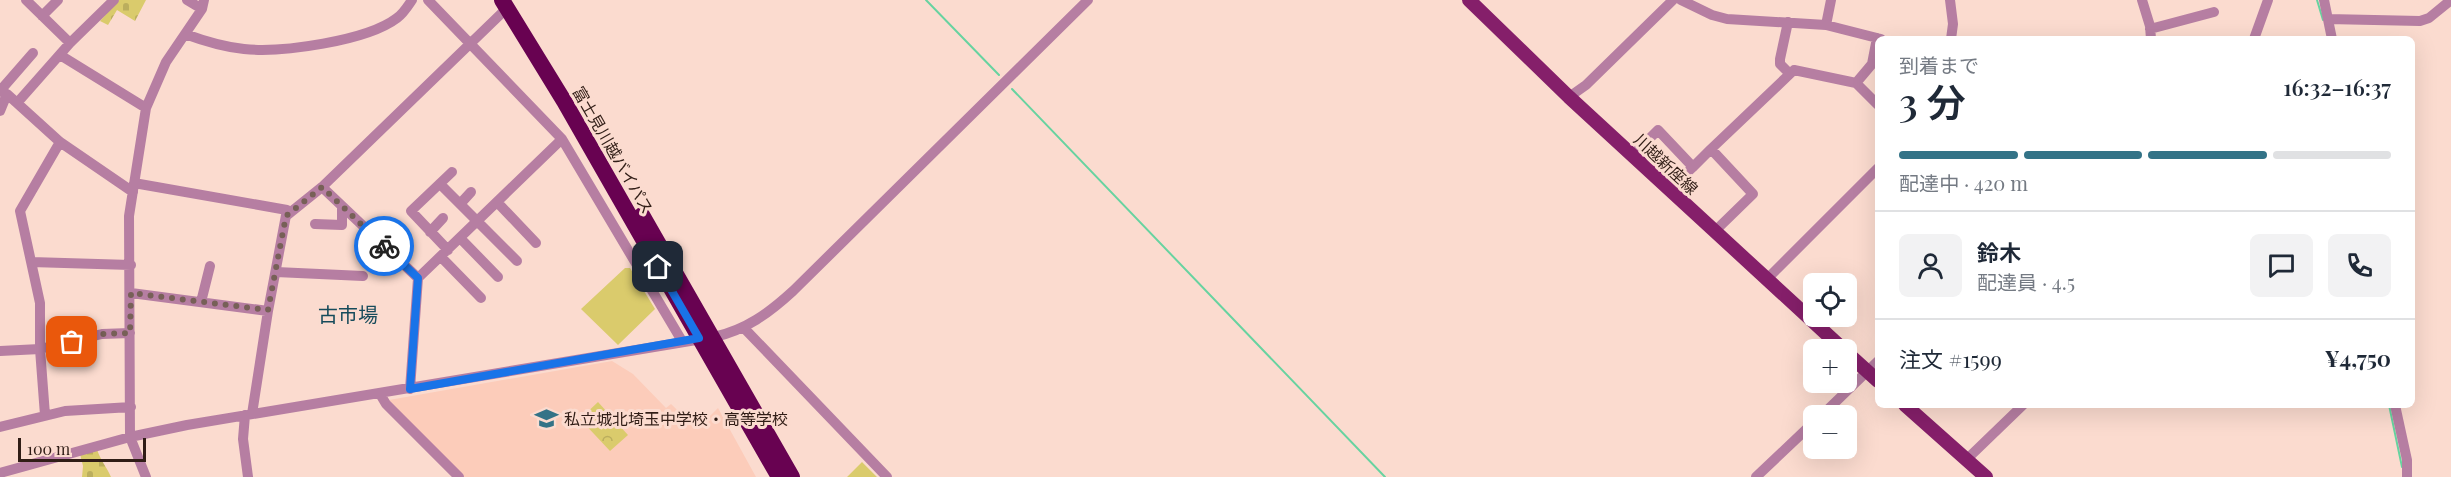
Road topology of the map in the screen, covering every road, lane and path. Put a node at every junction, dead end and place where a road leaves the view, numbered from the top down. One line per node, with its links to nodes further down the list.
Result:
1 (26, 0): 20 (street)
2 (58, 0): 20 (street)
3 (114, 0): 30 (street)
4 (187, 0): 18 (street)
5 (412, 0): 24 (street)
6 (428, 0): 31 (street)
7 (1088, 0): 80 (street)
8 (1673, 0): 38 (street)
9 (1681, 0): 22 (street)
10 (1831, 0): 23 (street)
11 (1950, 0): 26 (street)
12 (2142, 0): 25 (street)
13 (2268, 0): 27 (street)
14 (2324, 0): 21 (street)
15 (2451, 0): 21 (street)
16 (1474, 2): 38 (main road, 川越新座線)
17 (508, 3): 31 (street); 82 (highway, 富士見川越バイパス)
18 (203, 4): 24 (street)
19 (2214, 12): 25 (street)
20 (42, 16): 30 (street)
21 (2328, 19): 28 (street)
22 (1788, 22): 23 (street); 35 (street)
23 (1826, 25): 29 (street)
24 (185, 34): 41 (street)
25 (2151, 34)
26 (1951, 36)
27 (2255, 36)
28 (2331, 36)
29 (1875, 37)
30 (70, 43): 34 (street)
31 (469, 44): 43 (street); 51 (street)
32 (33, 53): 37 (street)
33 (1875, 53): 36 (street)
34 (60, 55): 40 (street); 41 (street)
35 (1789, 73): 36 (street); 45 (street)
36 (1856, 83): 39 (street)
37 (7, 94): 40 (street); 42 (street)
38 (1569, 98): 46 (main road, 川越新座線)
39 (1875, 102)
40 (17, 103): 44 (street)
41 (146, 108): 52 (street)
42 (0, 111)
43 (562, 139): 55 (street); 84 (street)
44 (60, 142): 52 (street); 68 (street)
45 (1711, 149): 47 (street); 62 (street)
46 (1633, 155): 47 (street); 53 (main road, 川越新座線)
47 (1693, 167): 53 (street)
48 (1875, 171): 75 (street)
49 (452, 172): 50 (street)
50 (440, 184): 56 (street); 63 (street)
51 (322, 187): 57 (street); 58 (street)
52 (133, 188): 58 (street); 69 (street)
53 (1670, 189): 62 (main road, 川越新座線)
54 (471, 192): 56 (street)
55 (497, 202): 60 (street); 65 (street)
56 (460, 204): 60 (street)
57 (342, 206): 61 (street); 74 (street)
58 (286, 216): 71 (street)
59 (443, 218): 63 (street)
60 (477, 221): 64 (street); 67 (street)
61 (315, 224)
62 (1715, 231): 75 (main road, 川越新座線)
63 (430, 232): 66 (street)
64 (460, 238): 66 (street); 73 (street)
65 (536, 243)
66 (444, 254): 74 (street); 77 (street)
67 (517, 261)
68 (31, 262): 69 (street); 85 (street)
69 (131, 265): 76 (street)
70 (210, 266): 78 (street)
71 (276, 272): 72 (street); 79 (street)
72 (363, 276)
73 (498, 277)
74 (418, 278): 89 (street)
75 (1767, 279): 83 (main road, 川越新座線)
76 (131, 293): 78 (street); 81 (street)
77 (481, 298)
78 (201, 302): 79 (street)
79 (268, 310): 97 (street)
80 (743, 327): 82 (street); 108 (street)
81 (130, 333): 85 (street); 92 (street)
82 (706, 337): 84 (street); 106 (highway, 富士見川越バイパス); 107 (highway, 富士見川越バイパス)
83 (1832, 339)
84 (682, 341): 89 (street)
85 (40, 349): 86 (street); 96 (street)
86 (0, 351)
87 (1857, 362): 88 (main road, 川越新座線)
88 (1873, 376): 91 (street)
89 (410, 389): 90 (street)
90 (380, 394): 97 (street); 105 (street)
91 (1835, 405)
92 (131, 408): 96 (street); 100 (street)
93 (1908, 408): 101 (main road)
94 (2020, 408): 101 (street)
95 (2396, 408): 111 (street)
96 (45, 415): 98 (street)
97 (249, 415): 100 (street); 104 (street)
98 (0, 427)
99 (1803, 432): 109 (street)
100 (130, 437): 102 (street); 103 (street)
101 (1966, 459): 110 (main road)
102 (0, 473)
103 (146, 477)
104 (248, 477)
105 (459, 477)
106 (779, 477)
107 (792, 477)
108 (887, 477)
109 (1756, 477)
110 (1986, 477)
111 (2408, 477)

